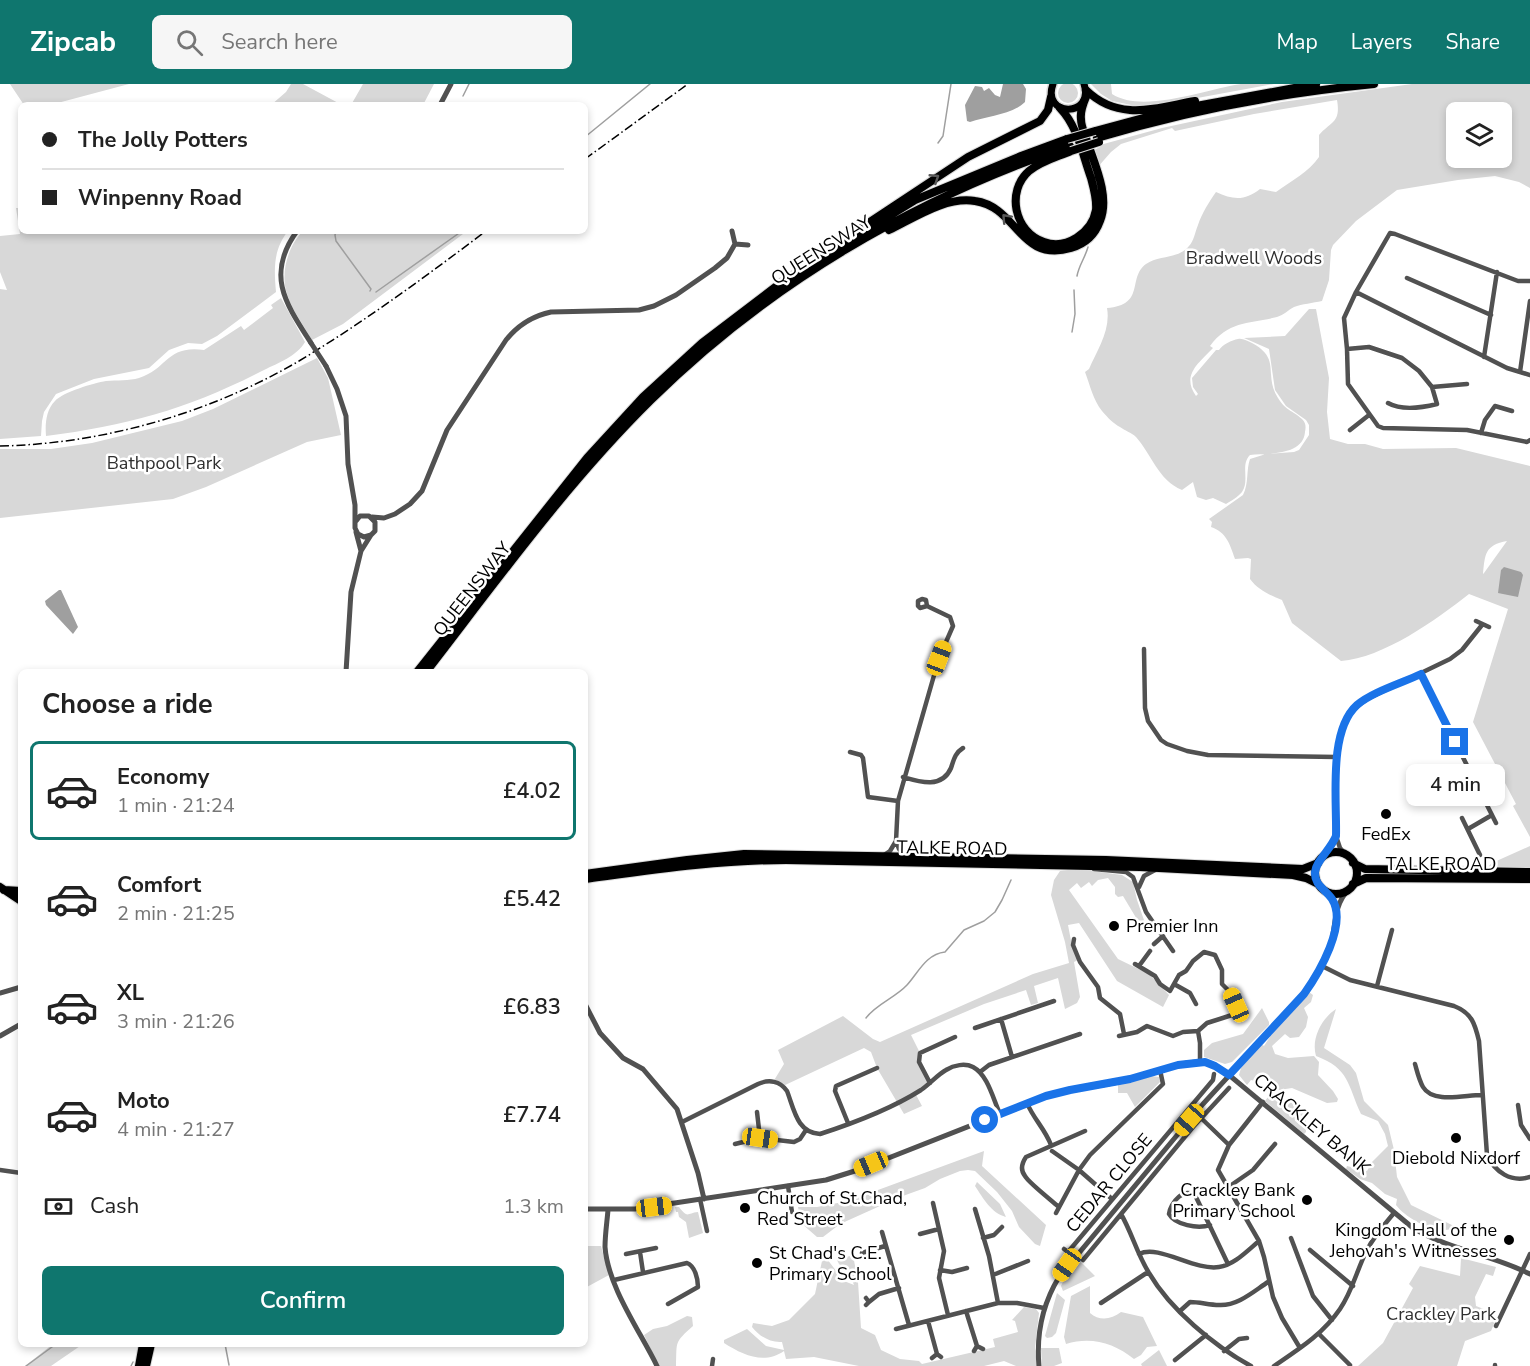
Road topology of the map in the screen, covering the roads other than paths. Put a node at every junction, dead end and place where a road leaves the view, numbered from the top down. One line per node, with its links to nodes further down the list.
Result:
1 (451, 84): 9 (street)
2 (1047, 84): 8 (main road)
3 (1053, 84): 8 (main road)
4 (1291, 84): 7 (highway)
5 (1316, 84): 11 (highway, QUEENSWAY)
6 (1374, 84): 11 (highway, QUEENSWAY)
7 (1085, 88): 10 (main road); 17 (highway, one-way to 17)
8 (1051, 95): 10 (main road); 21 (highway, one-way to 8)
9 (442, 102)
10 (1060, 108): 12 (highway)
11 (1097, 137): 12 (highway, QUEENSWAY, bridge); 12 (highway, bridge)
12 (1069, 146): 17 (highway, QUEENSWAY); 21 (highway, QUEENSWAY)
13 (732, 231): 15 (street)
14 (295, 234): 37 (street, bridge)
15 (735, 244): 16 (street); 39 (street)
16 (748, 245)
17 (829, 260): 47 (highway, QUEENSWAY)
18 (1497, 272): 20 (street); 22 (street); 24 (street)
19 (1407, 278): 24 (street)
20 (1530, 281)
21 (782, 282): 51 (highway, QUEENSWAY)
22 (1356, 292): 25 (street); 26 (street)
23 (1530, 301): 27 (street)
24 (1491, 315): 26 (street)
25 (1347, 349): 30 (street); 33 (street)
26 (1484, 357): 27 (street)
27 (1520, 372): 28 (street)
28 (1530, 375)
29 (1467, 384): 30 (street)
30 (1432, 387): 31 (street)
31 (1388, 403)
32 (1512, 411): 35 (street)
33 (1370, 415): 34 (street); 35 (street)
34 (1350, 430)
35 (1481, 433): 36 (street)
36 (1530, 440)
37 (355, 505): 38 (street); 40 (street)
38 (369, 516): 39 (street); 40 (street); 42 (street)
39 (384, 518): 42 (street)
40 (356, 521): 41 (street)
41 (356, 531): 42 (street); 43 (street)
42 (373, 533): 43 (street)
43 (361, 551): 50 (street)
44 (927, 606): 58 (street)
45 (1476, 621): 46 (street)
46 (1482, 625): 48 (street); 54 (street)
47 (462, 626): 52 (highway, QUEENSWAY); 53 (highway)
48 (1489, 627)
49 (1144, 649): 57 (street)
50 (346, 669)
51 (418, 669)
52 (428, 669)
53 (433, 669)
54 (1421, 674): 57 (street); 60 (street)
55 (963, 747): 58 (street)
56 (850, 752): 59 (street)
57 (1337, 757): 64 (street)
58 (903, 777): 59 (street)
59 (898, 801): 65 (street)
60 (1492, 815): 62 (street); 63 (street)
61 (1462, 818): 63 (street)
62 (1496, 823)
63 (1468, 829): 66 (street)
64 (1336, 836): 69 (street); 70 (street)
65 (896, 841): 67 (street); 68 (street)
66 (1480, 855)
67 (882, 856): 68 (highway, TALKE ROAD); 74 (highway, TALKE ROAD)
68 (908, 856): 69 (highway, TALKE ROAD)
69 (1320, 860): 70 (highway); 79 (highway)
70 (1350, 860): 75 (highway, TALKE ROAD); 80 (highway)
71 (1054, 865): 72 (highway, TALKE ROAD); 77 (highway, TALKE ROAD); 82 (street)
72 (1159, 868): 79 (highway, TALKE ROAD); 82 (street)
73 (1530, 872): 76 (highway, TALKE ROAD)
74 (588, 874)
75 (1480, 875): 76 (highway, TALKE ROAD); 80 (highway, TALKE ROAD)
76 (1501, 875): 78 (highway, TALKE ROAD)
77 (588, 879)
78 (1530, 879)
79 (1318, 884): 84 (highway)
80 (1351, 887): 84 (highway); 86 (street)
81 (2, 888): 83 (highway); 85 (highway)
82 (1138, 889): 88 (street)
83 (18, 891)
84 (1326, 892): 86 (street)
85 (18, 899)
86 (1336, 913): 93 (street)
87 (1392, 930): 95 (street)
88 (1163, 936): 90 (street); 92 (street)
89 (1074, 939): 104 (street)
90 (1154, 944)
91 (1150, 951): 94 (street)
92 (1173, 951)
93 (1322, 966): 95 (street); 115 (street)
94 (1174, 984): 99 (street); 104 (street)
95 (1377, 986): 118 (street)
96 (18, 988): 97 (street)
97 (0, 993)
98 (1054, 1001): 101 (street)
99 (1197, 1004)
100 (588, 1010): 125 (street)
101 (1001, 1019): 103 (street); 108 (street)
102 (18, 1026): 106 (street)
103 (975, 1028)
104 (1198, 1031): 109 (street)
105 (1080, 1034): 108 (street)
106 (0, 1036)
107 (955, 1037): 116 (street)
108 (1012, 1057): 113 (street)
109 (1200, 1062): 112 (street); 115 (street, CRACKLEY BANK)
110 (1415, 1064): 118 (street)
111 (877, 1068): 126 (street)
112 (1160, 1070): 120 (street); 139 (street)
113 (980, 1072): 116 (street); 123 (street)
114 (1214, 1074): 135 (street, CEDAR CLOSE)
115 (1229, 1075): 119 (street, CRACKLEY BANK); 136 (street)
116 (930, 1083): 126 (street)
117 (1227, 1089): 124 (street)
118 (1482, 1095): 141 (street)
119 (1263, 1102): 132 (street); 154 (street, CRACKLEY BANK)
120 (1027, 1103): 123 (street); 134 (street)
121 (1518, 1105): 130 (street)
122 (757, 1112): 129 (street)
123 (1000, 1114): 142 (street)
124 (1201, 1118): 132 (street); 155 (street)
125 (682, 1122): 127 (street); 144 (street)
126 (848, 1123): 127 (street)
127 (806, 1130): 129 (street)
128 (1085, 1131): 134 (street)
129 (760, 1138): 131 (street)
130 (1530, 1138)
131 (736, 1142)
132 (1229, 1144): 143 (street)
133 (1275, 1144): 143 (street)
134 (1051, 1145): 147 (street)
135 (1157, 1146): 136 (street); 145 (street, CEDAR CLOSE)
136 (1162, 1151): 148 (street)
137 (1055, 1152): 139 (street)
138 (0, 1170): 140 (street)
139 (1079, 1170): 145 (street); 147 (street)
140 (18, 1173)
141 (1530, 1177)
142 (788, 1186): 144 (street); 151 (street)
143 (1227, 1188): 164 (street)
144 (702, 1199): 150 (street); 158 (street)
145 (1112, 1199): 168 (street, CEDAR CLOSE)
146 (935, 1204): 159 (street)
147 (1059, 1207): 153 (street)
148 (1115, 1207): 155 (street); 192 (street)
149 (588, 1209): 150 (street)
150 (608, 1210): 184 (street)
151 (792, 1212)
152 (978, 1212): 162 (street)
153 (1056, 1213)
154 (1394, 1213): 179 (street, CRACKLEY BANK); 186 (street)
155 (1121, 1214): 172 (street); 174 (street)
156 (1210, 1225): 156 (street); 176 (street)
157 (1002, 1227): 162 (street)
158 (705, 1228)
159 (939, 1229): 161 (street); 178 (street)
160 (882, 1232): 165 (street)
161 (918, 1235)
162 (984, 1238): 183 (street)
163 (1291, 1238): 196 (street)
164 (1258, 1241): 176 (street); 185 (street)
165 (885, 1246): 170 (street); 187 (street)
166 (656, 1248): 169 (street)
167 (1310, 1250): 186 (street)
168 (1066, 1251)
169 (640, 1252): 171 (street); 180 (street)
170 (862, 1253)
171 (626, 1254)
172 (1139, 1254): 176 (street); 181 (street)
173 (1530, 1254): 179 (street)
174 (1084, 1257)
175 (1028, 1261): 183 (street)
176 (1228, 1264)
177 (963, 1268): 178 (street)
178 (940, 1270): 195 (street)
179 (1522, 1270): 182 (street, CRACKLEY BANK); 199 (street)
180 (643, 1272): 184 (street); 191 (street)
181 (1148, 1272): 188 (street); 194 (street)
182 (1530, 1274)
183 (993, 1275): 190 (street)
184 (614, 1280): 215 (street)
185 (1268, 1282): 194 (street); 206 (street)
186 (1353, 1286): 196 (street)
187 (899, 1288): 189 (street); 198 (street)
188 (1102, 1300)
189 (867, 1301)
190 (998, 1303): 192 (street); 193 (street)
191 (668, 1304)
192 (1044, 1308): 217 (street)
193 (966, 1311): 195 (street); 207 (street)
194 (1180, 1311): 202 (street)
195 (948, 1315): 197 (street)
196 (1332, 1320): 201 (street)
197 (928, 1321): 198 (street); 209 (street)
198 (909, 1325): 200 (street)
199 (1496, 1326)
200 (896, 1329)
201 (1319, 1334): 206 (street); 212 (street)
202 (1206, 1335): 208 (street); 211 (street)
203 (1247, 1338): 208 (street)
204 (142, 1347): 213 (highway)
205 (150, 1347): 214 (highway)
206 (1300, 1348): 219 (street)
207 (983, 1349)
208 (1224, 1351): 218 (street)
209 (932, 1358)
210 (713, 1359): 216 (street)
211 (1174, 1360)
212 (1350, 1365)
213 (139, 1366)
214 (146, 1366)
215 (657, 1366)
216 (713, 1366)
217 (1039, 1366)
218 (1251, 1366)
219 (1274, 1366)

